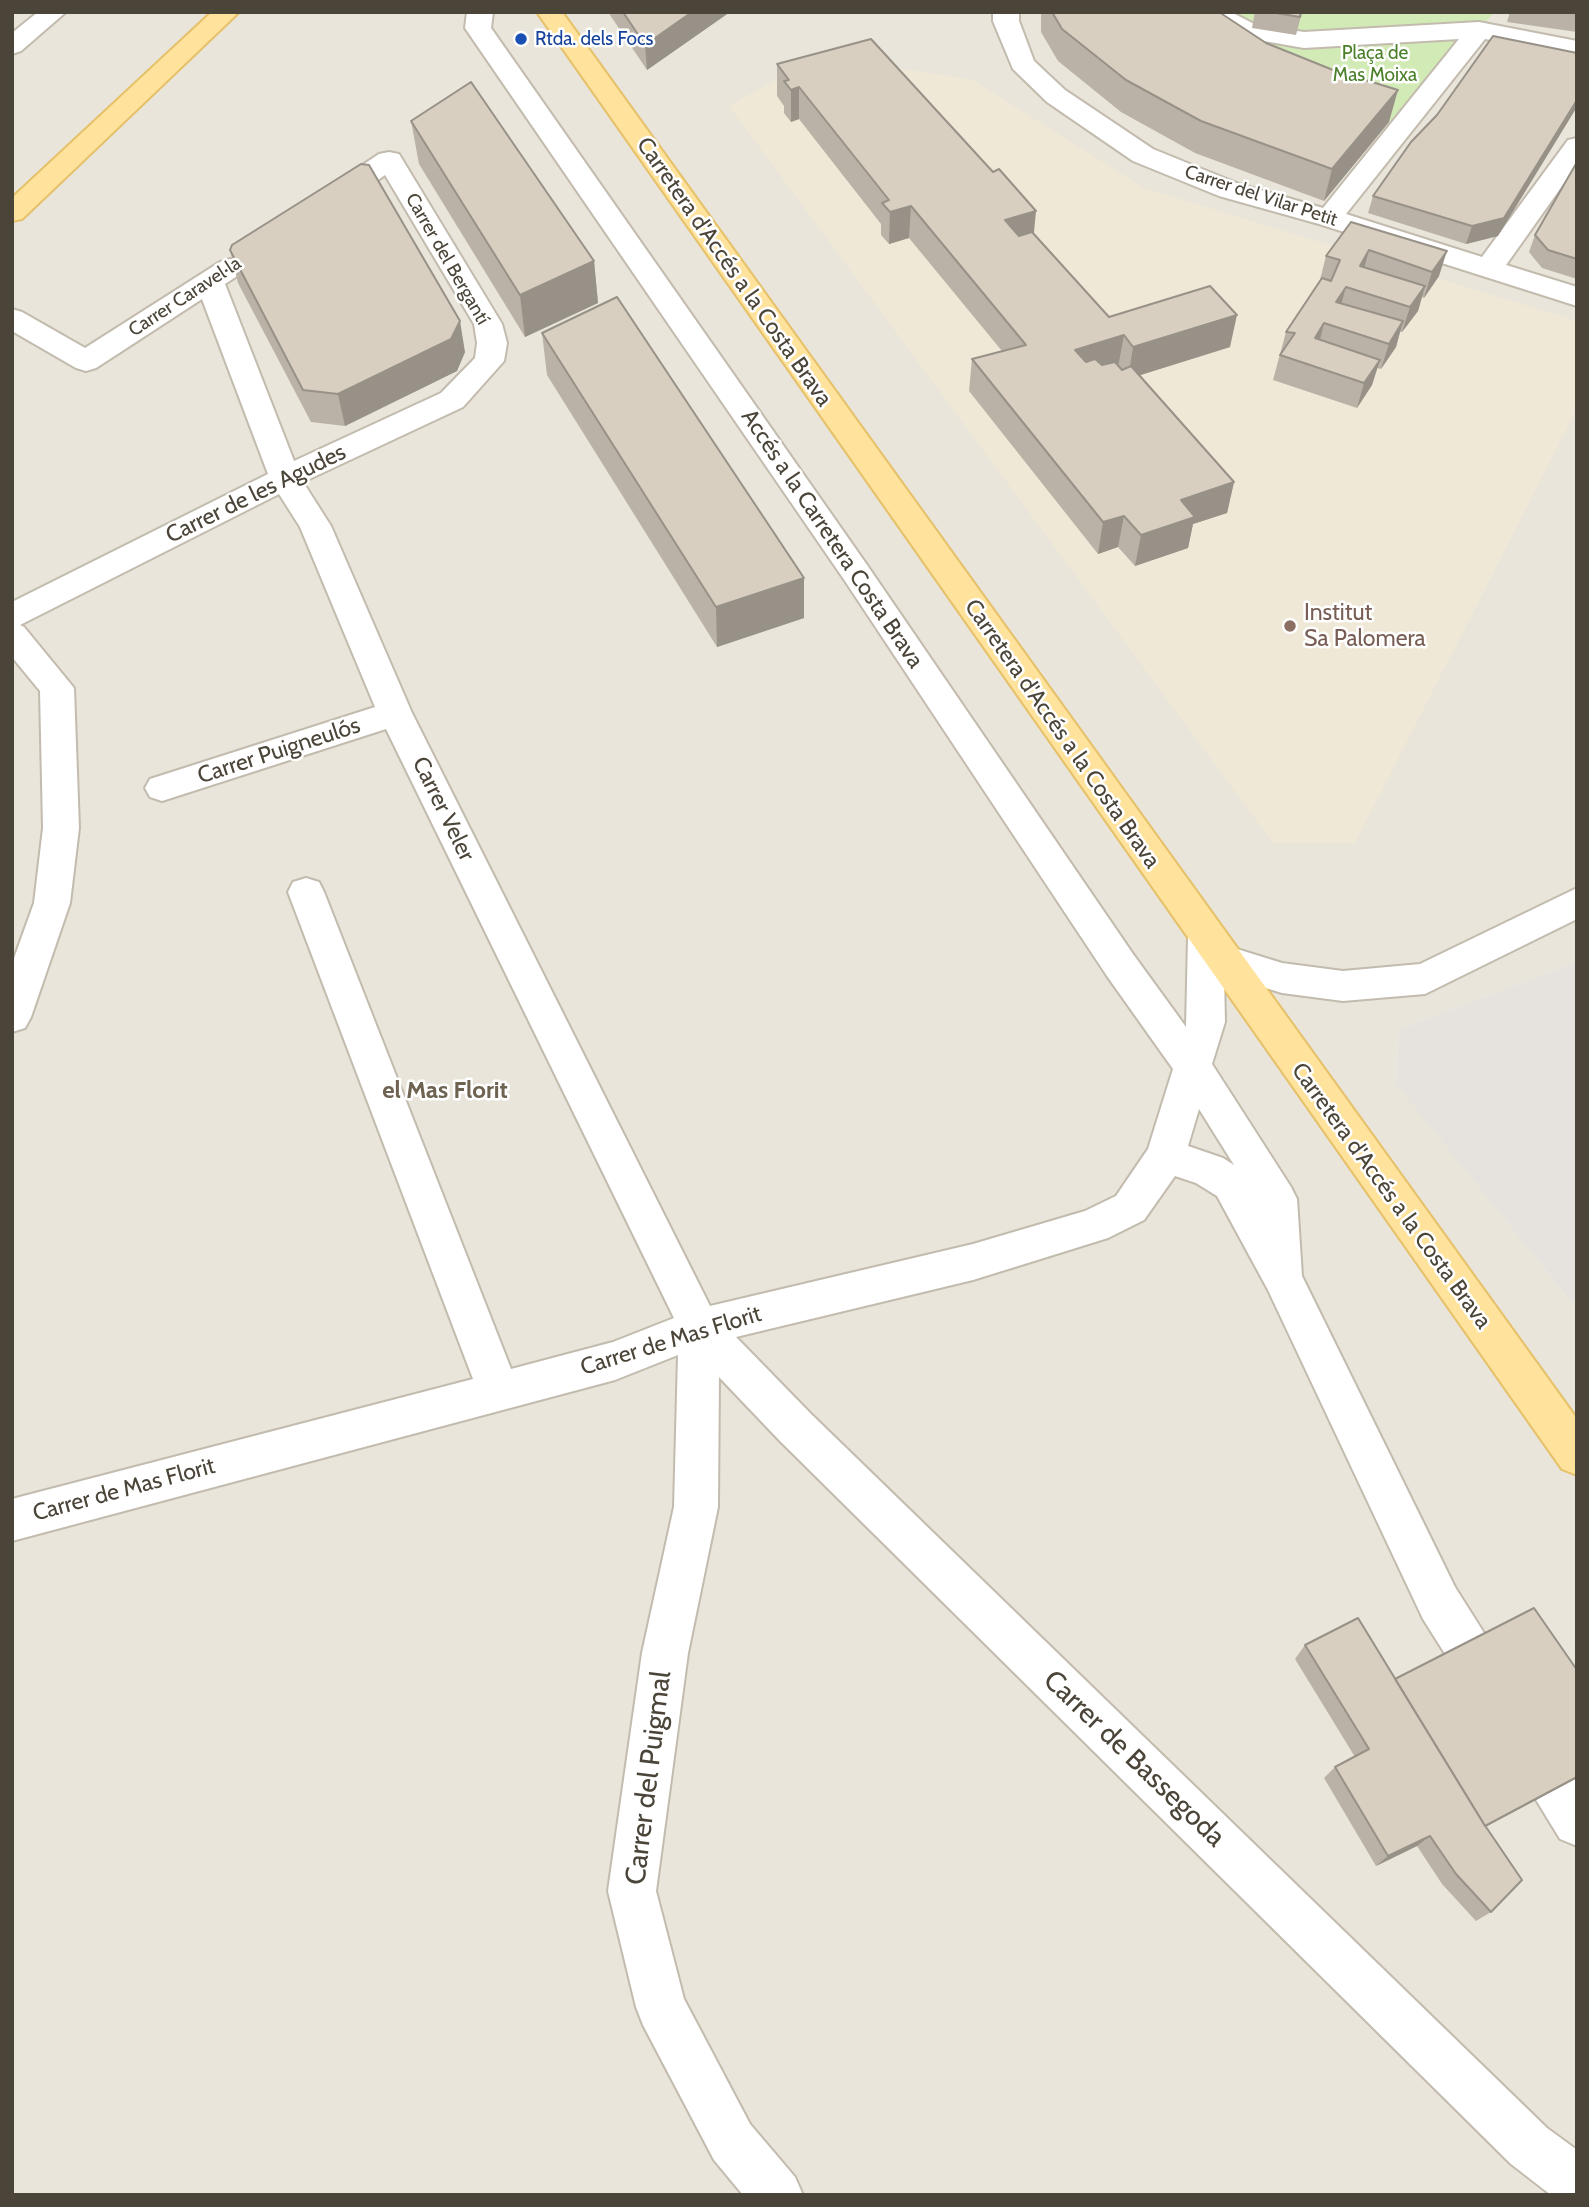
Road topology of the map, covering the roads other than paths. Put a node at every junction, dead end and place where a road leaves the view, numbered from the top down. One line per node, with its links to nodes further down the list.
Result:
1 (54, 12): 8 (street)
2 (227, 12): 11 (main road)
3 (480, 12): 29 (street, Accés a la Carretera Costa Brava)
4 (549, 12): 27 (main road, Carretera d'Accés a la Costa Brava)
5 (1006, 12): 13 (street, Carrer del Vilar Petit)
6 (1211, 12): 7 (street)
7 (1479, 30): 9 (street); 13 (street)
8 (12, 46)
9 (1577, 49)
10 (1575, 151): 15 (street)
11 (12, 213)
12 (303, 218): 19 (street, Carrer del Bergantí)
13 (1329, 218): 15 (street, Carrer del Vilar Petit)
14 (257, 250): 16 (street, Carrer Caravel·la)
15 (1489, 268): 17 (street, Carrer del Vilar Petit)
16 (210, 281): 18 (street, Carrer Caravel·la); 20 (street, Carrer Veler)
17 (1577, 297)
18 (12, 318)
19 (489, 361): 20 (street, Carrer de les Agudes)
20 (285, 478): 21 (street, Carrer de les Agudes); 23 (street, Carrer Veler)
21 (12, 616)
22 (12, 635): 28 (street)
23 (395, 713): 24 (street, Carrer Puigneulós); 32 (street, Carrer Veler)
24 (162, 788)
25 (306, 892): 33 (street)
26 (1577, 902): 27 (street)
27 (1214, 948): 29 (street, Carrer de Mas Florit); 34 (main road, Carretera d'Accés a la Costa Brava)
28 (12, 1017)
29 (1192, 1065): 30 (street, Carrer de Mas Florit); 31 (street, Accés a la Carretera Costa Brava)
30 (1166, 1156): 31 (street); 32 (street, Carrer de Mas Florit)
31 (1282, 1277): 36 (street)
32 (699, 1327): 33 (street, Carrer de Mas Florit); 37 (street, Carrer de Bassegoda); 38 (street, Carrer del Puigmal)
33 (499, 1391): 35 (street, Carrer de Mas Florit)
34 (1577, 1455)
35 (12, 1520)
36 (1577, 1822)
37 (1577, 2182)
38 (777, 2195)

